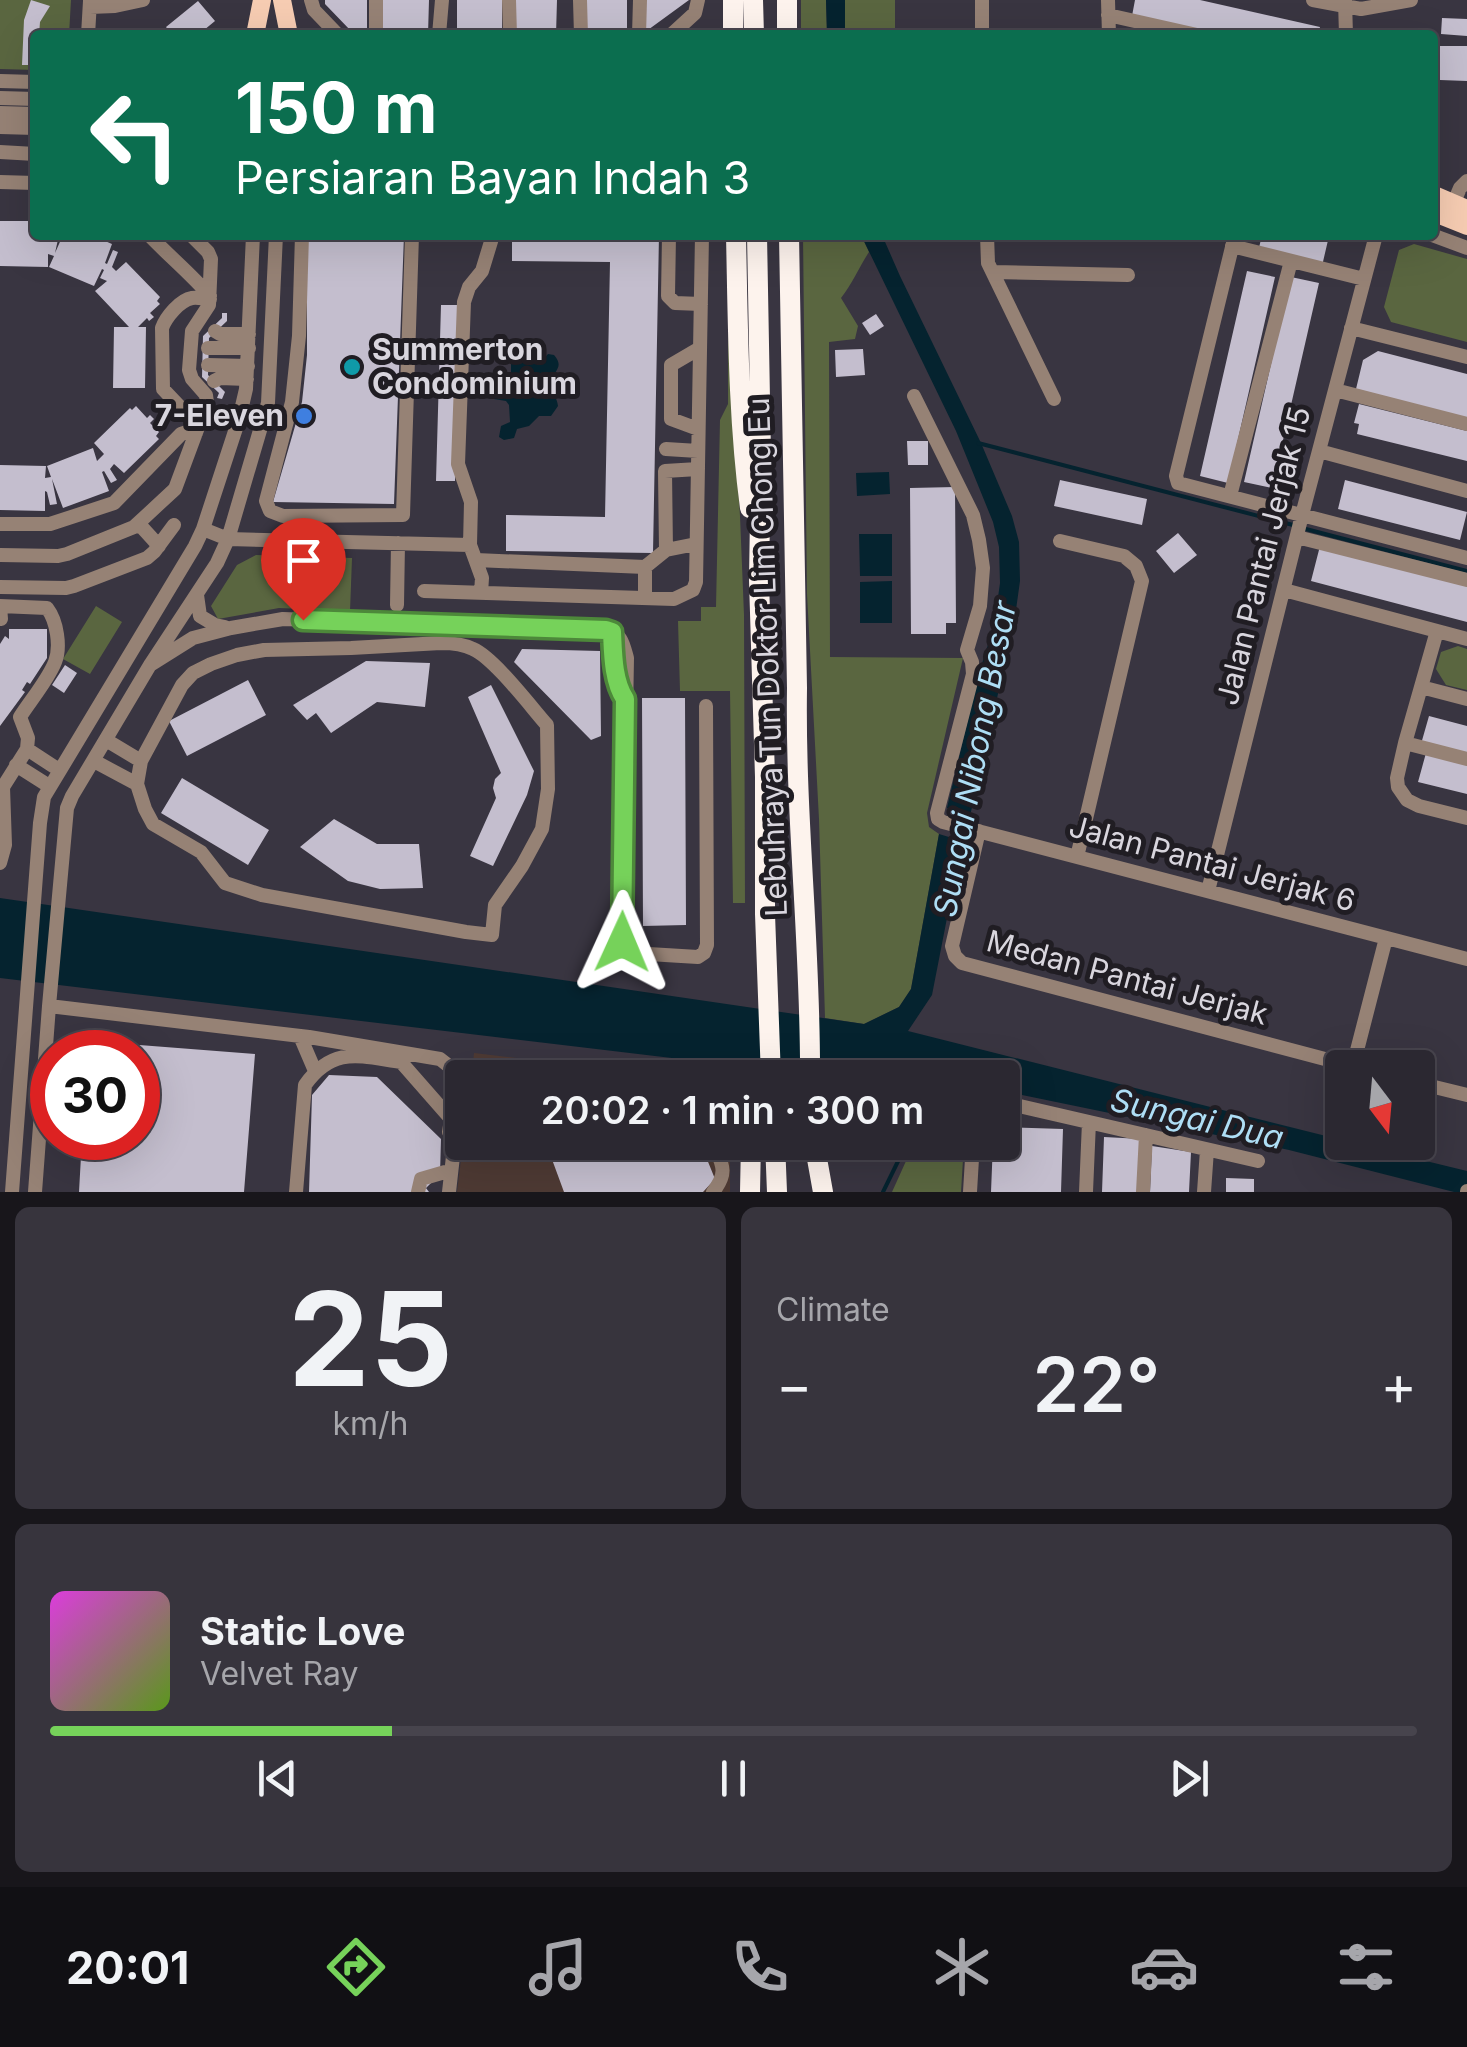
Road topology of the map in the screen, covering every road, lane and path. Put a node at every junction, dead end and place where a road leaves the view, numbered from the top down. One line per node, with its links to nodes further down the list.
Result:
1 (143, 0): 17 (street)
2 (262, 0): 21 (main road)
3 (282, 0): 22 (main road)
4 (311, 0): 23 (street)
5 (376, 0): 24 (street)
6 (442, 0): 25 (street)
7 (510, 0): 26 (street)
8 (580, 0): 27 (street)
9 (640, 0): 28 (street)
10 (698, 0): 29 (street)
11 (733, 0): 30 (highway)
12 (753, 0): 31 (highway)
13 (788, 0): 32 (highway)
14 (982, 0): 33 (street)
15 (1313, 0): 18 (street)
16 (1411, 0): 18 (street)
17 (90, 3): 20 (street)
18 (1346, 4): 35 (street)
19 (1108, 8): 34 (street)
20 (88, 30)
21 (256, 30)
22 (288, 30)
23 (333, 30)
24 (376, 30)
25 (439, 30)
26 (510, 30)
27 (581, 30)
28 (639, 30)
29 (676, 30)
30 (731, 30)
31 (754, 30)
32 (787, 30)
33 (982, 30)
34 (1181, 30)
35 (1346, 30)
36 (0, 81): 37 (street)
37 (30, 82)
38 (0, 98): 39 (street)
39 (30, 99)
40 (0, 113): 41 (street)
41 (30, 114)
42 (0, 128): 43 (street)
43 (30, 128)
44 (0, 152): 45 (street)
45 (30, 154)
46 (0, 182): 48 (street)
47 (1467, 182): 49 (street)
48 (30, 183)
49 (1461, 206)
50 (1438, 214): 51 (main road)
51 (1467, 226)
52 (1438, 237): 68 (street)
53 (154, 240): 73 (street)
54 (196, 240): 73 (street)
55 (253, 240): 79 (street)
56 (276, 240): 75 (street)
57 (302, 240): 78 (street)
58 (412, 240): 89 (street)
59 (491, 240): 110 (street)
60 (669, 240): 74 (street)
61 (702, 240): 74 (street)
62 (736, 240): 117 (highway)
63 (757, 240): 117 (highway, Lebuhraya Tun Doktor Lim Chong Eu)
64 (789, 240): 158 (highway, Lebuhraya Tun Doktor Lim Chong Eu)
65 (986, 240): 70 (street)
66 (1375, 240): 72 (street, Jalan Pantai Jerjak 15)
67 (1233, 241): 69 (street); 100 (street)
68 (1467, 248)
69 (1291, 261): 72 (street); 100 (street)
70 (993, 272): 71 (street); 88 (street)
71 (1128, 275)
72 (1364, 279): 77 (street, Jalan Pantai Jerjak 15)
73 (210, 298): 76 (street); 91 (street)
74 (701, 304): 81 (street)
75 (272, 324): 78 (street); 90 (street)
76 (210, 325): 79 (street); 80 (street)
77 (1351, 328): 82 (street); 86 (street, Jalan Pantai Jerjak 15)
78 (299, 336): 89 (street)
79 (249, 341): 80 (street); 84 (street)
80 (201, 348): 83 (street)
81 (700, 348): 93 (street); 93 (street)
82 (1467, 357)
83 (200, 365): 84 (street); 85 (street)
84 (248, 372): 85 (street); 105 (street)
85 (209, 386): 91 (street)
86 (1335, 390): 92 (street); 97 (street, Jalan Pantai Jerjak 15)
87 (914, 396): 147 (street, Jalan Pantai Jerjak 6)
88 (1054, 399)
89 (292, 402): 90 (street)
90 (268, 403): 106 (street)
91 (203, 412): 94 (street)
92 (1467, 424)
93 (698, 429): 96 (street)
94 (196, 433): 101 (street); 102 (street)
95 (666, 449): 96 (street)
96 (698, 451): 98 (street)
97 (1319, 451): 99 (street); 104 (street, Jalan Pantai Jerjak 15)
98 (698, 470): 109 (street); 112 (street)
99 (1467, 491)
100 (1230, 496): 104 (street)
101 (0, 524)
102 (139, 524): 111 (street); 113 (street)
103 (174, 525): 111 (street)
104 (1300, 526): 114 (street); 118 (street); 120 (street, Jalan Pantai Jerjak 15)
105 (203, 530): 106 (street); 127 (street)
106 (228, 539): 108 (street); 123 (street)
107 (1060, 541): 148 (street)
108 (398, 543): 110 (street); 125 (street)
109 (696, 544): 112 (street); 124 (street)
110 (470, 545): 115 (street)
111 (159, 546): 119 (street)
112 (666, 550): 116 (street)
113 (0, 554)
114 (1467, 558)
115 (476, 560): 116 (street); 122 (street)
116 (645, 568): 124 (street)
117 (759, 580): 157 (highway, Lebuhraya Tun Doktor Lim Chong Eu)
118 (1467, 580)
119 (0, 587)
120 (1284, 590): 129 (street); 150 (street, Jalan Pantai Jerjak 15)
121 (424, 591): 122 (street)
122 (482, 593): 124 (street)
123 (197, 594): 128 (street); 130 (street)
124 (645, 598)
125 (397, 605)
126 (1, 619): 138 (street)
127 (147, 626): 130 (street); 143 (street)
128 (231, 628): 132 (street); 135 (street)
129 (1436, 631): 131 (street); 133 (street)
130 (168, 638): 132 (street)
131 (1467, 639)
132 (150, 665): 136 (street)
133 (1421, 686): 134 (street); 137 (street)
134 (1467, 699)
135 (706, 706)
136 (106, 740): 140 (street); 141 (street)
137 (1405, 743): 139 (street); 146 (street)
138 (27, 748): 142 (street); 143 (street)
139 (1467, 759)
140 (94, 761): 144 (street); 153 (street)
141 (141, 761): 144 (street); 144 (street)
142 (16, 765): 145 (street); 149 (street)
143 (59, 770): 145 (street)
144 (138, 784)
145 (49, 786): 175 (street)
146 (1467, 818)
147 (975, 830): 148 (street, Jalan Pantai Jerjak 6); 156 (street, Medan Pantai Jerjak)
148 (1076, 856): 150 (street, Jalan Pantai Jerjak 6)
149 (0, 863)
150 (1208, 891): 151 (street, Jalan Pantai Jerjak 6)
151 (1386, 938): 152 (street, Jalan Pantai Jerjak 6); 155 (street, Medan Pantai Jerjak)
152 (1467, 958)
153 (49, 999): 154 (street); 176 (street)
154 (305, 1036): 159 (street); 179 (street)
155 (1360, 1050)
156 (1325, 1059)
157 (770, 1060)
158 (810, 1060)
159 (318, 1069): 174 (street); 177 (street)
160 (1435, 1087): 161 (street)
161 (1467, 1095)
162 (1020, 1106): 163 (street)
163 (1088, 1122): 164 (street); 187 (street)
164 (1146, 1135): 165 (street); 188 (street)
165 (1207, 1150): 173 (street); 189 (street)
166 (720, 1160): 180 (street)
167 (751, 1160): 181 (highway)
168 (762, 1160): 182 (highway)
169 (776, 1160): 183 (highway)
170 (811, 1160): 184 (highway)
171 (816, 1160): 185 (highway)
172 (971, 1160): 186 (street)
173 (1258, 1161)
174 (445, 1172): 178 (street); 179 (street)
175 (12, 1192)
176 (35, 1192)
177 (296, 1192)
178 (418, 1192)
179 (446, 1192)
180 (713, 1192)
181 (750, 1192)
182 (763, 1192)
183 (777, 1192)
184 (808, 1192)
185 (823, 1192)
186 (970, 1192)
187 (1086, 1192)
188 (1143, 1192)
189 (1204, 1192)

